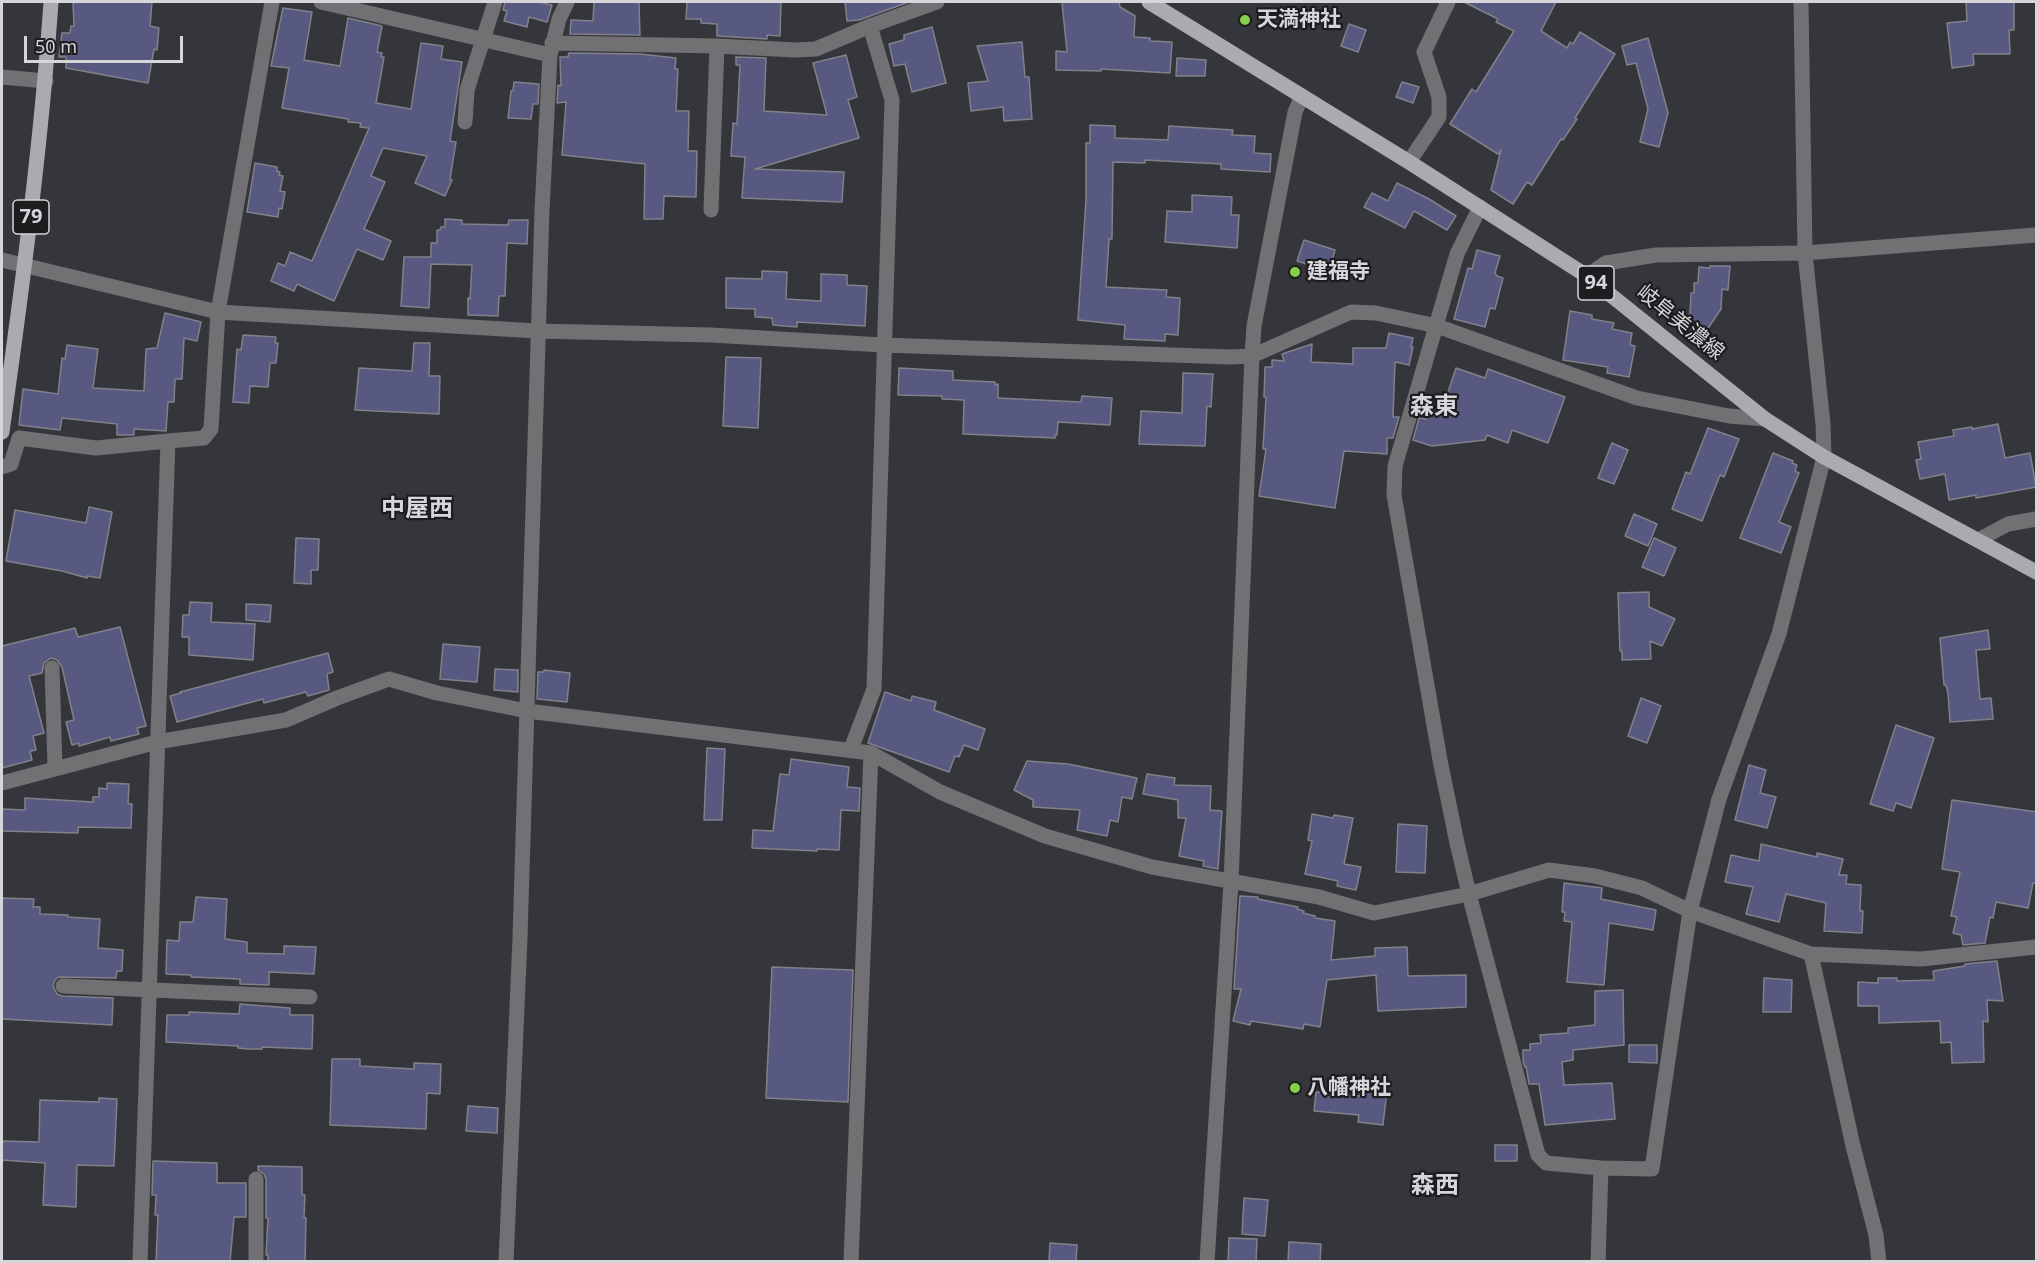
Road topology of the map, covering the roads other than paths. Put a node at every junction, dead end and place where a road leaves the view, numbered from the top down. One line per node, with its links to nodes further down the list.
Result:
1 (51, 2): 15 (main road, 79)
2 (272, 2): 26 (street)
3 (321, 2): 11 (street)
4 (495, 2): 11 (street)
5 (567, 2): 13 (street)
6 (937, 2): 10 (street)
7 (1149, 2): 16 (main road, 岐阜美濃線 / 94)
8 (1448, 2): 18 (street)
9 (1801, 2): 22 (street)
10 (870, 26): 12 (street); 29 (street)
11 (485, 40): 13 (street); 17 (street)
12 (717, 46): 13 (street); 20 (street)
13 (551, 49): 28 (street)
14 (2, 77): 15 (street)
15 (46, 81): 24 (main road, 79)
16 (1302, 96): 18 (main road, 岐阜美濃線 / 94); 30 (street)
17 (465, 122)
18 (1409, 162): 19 (main road, 岐阜美濃線 / 94)
19 (1480, 207): 25 (main road, 岐阜美濃線 / 94); 27 (street)
20 (711, 210)
21 (2037, 235): 22 (street)
22 (1806, 254): 25 (street); 34 (street)
23 (2, 260): 24 (street)
24 (25, 266): 26 (street); 32 (main road, 79)
25 (1587, 276): 31 (main road, 岐阜美濃線 / 94)
26 (218, 312): 28 (street); 33 (street)
27 (1437, 326): 30 (street); 31 (street); 47 (street)
28 (537, 331): 29 (street); 40 (street)
29 (883, 345): 30 (street); 42 (street)
30 (1252, 356): 46 (street)
31 (1765, 419): 34 (main road, 岐阜美濃線 / 94)
32 (2, 432)
33 (168, 441): 35 (street); 41 (street)
34 (1824, 457): 37 (main road, 岐阜美濃線 / 94); 48 (street)
35 (2, 467)
36 (2037, 519): 37 (street)
37 (1978, 540): 38 (main road, 岐阜美濃線 / 94)
38 (2037, 572)
39 (52, 668): 44 (street)
40 (527, 711): 41 (street); 42 (street); 58 (street)
41 (158, 742): 44 (street); 52 (street)
42 (851, 749): 43 (street)
43 (871, 753): 46 (street); 59 (street)
44 (55, 767): 45 (street)
45 (2, 783)
46 (1231, 882): 47 (street); 60 (street)
47 (1468, 894): 48 (street); 54 (street)
48 (1690, 911): 50 (street); 54 (street)
49 (2037, 947): 50 (street)
50 (1811, 954): 62 (street)
51 (63, 986): 52 (street)
52 (149, 990): 53 (street); 56 (street)
53 (310, 997)
54 (1601, 1168): 61 (street)
55 (256, 1179): 57 (street)
56 (140, 1262)
57 (256, 1262)
58 (506, 1262)
59 (851, 1262)
60 (1207, 1262)
61 (1598, 1262)
62 (1879, 1262)

